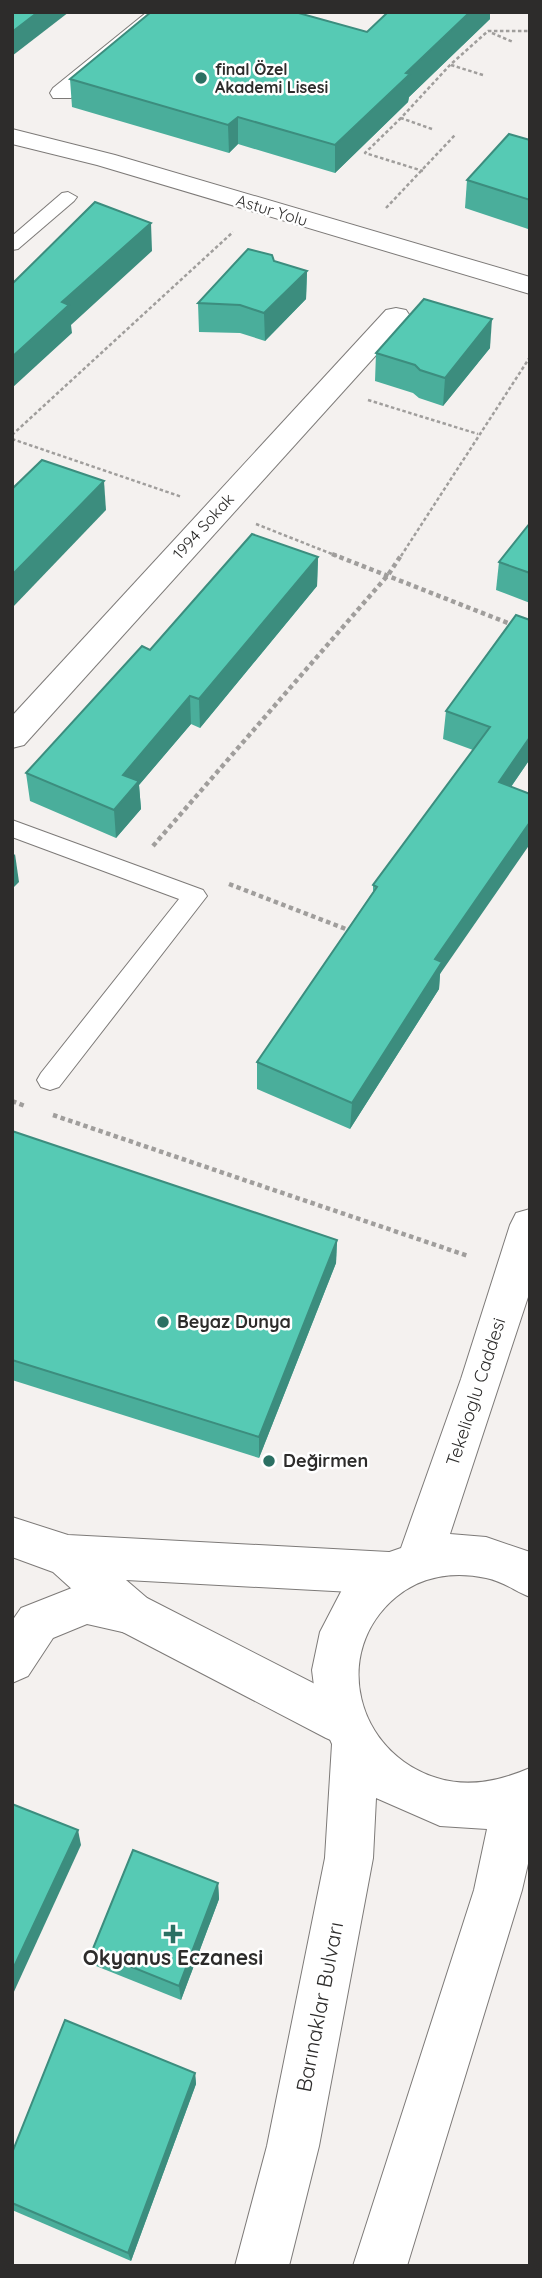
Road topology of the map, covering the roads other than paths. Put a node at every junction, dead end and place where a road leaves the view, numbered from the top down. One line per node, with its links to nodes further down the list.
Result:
1 (162, 12): 2 (street)
2 (62, 93)
3 (12, 136): 6 (street, Astur Yolu)
4 (68, 197): 5 (lane)
5 (12, 245)
6 (530, 286)
7 (396, 316): 8 (street, 1994 Sokak)
8 (12, 737)
9 (12, 828): 10 (lane)
10 (50, 1080)
11 (530, 1224): 14 (street, Tekelioglu Caddesi)
12 (12, 1537): 13 (street)
13 (68, 1556): 14 (street); 16 (street)
14 (404, 1566): 15 (street); 18 (street)
15 (530, 1576)
16 (131, 1613): 17 (street); 18 (street)
17 (12, 1661)
18 (349, 1733): 19 (street); 20 (street, Barınaklar Bulvarı)
19 (524, 1795): 21 (street)
20 (262, 2266)
21 (380, 2266)

